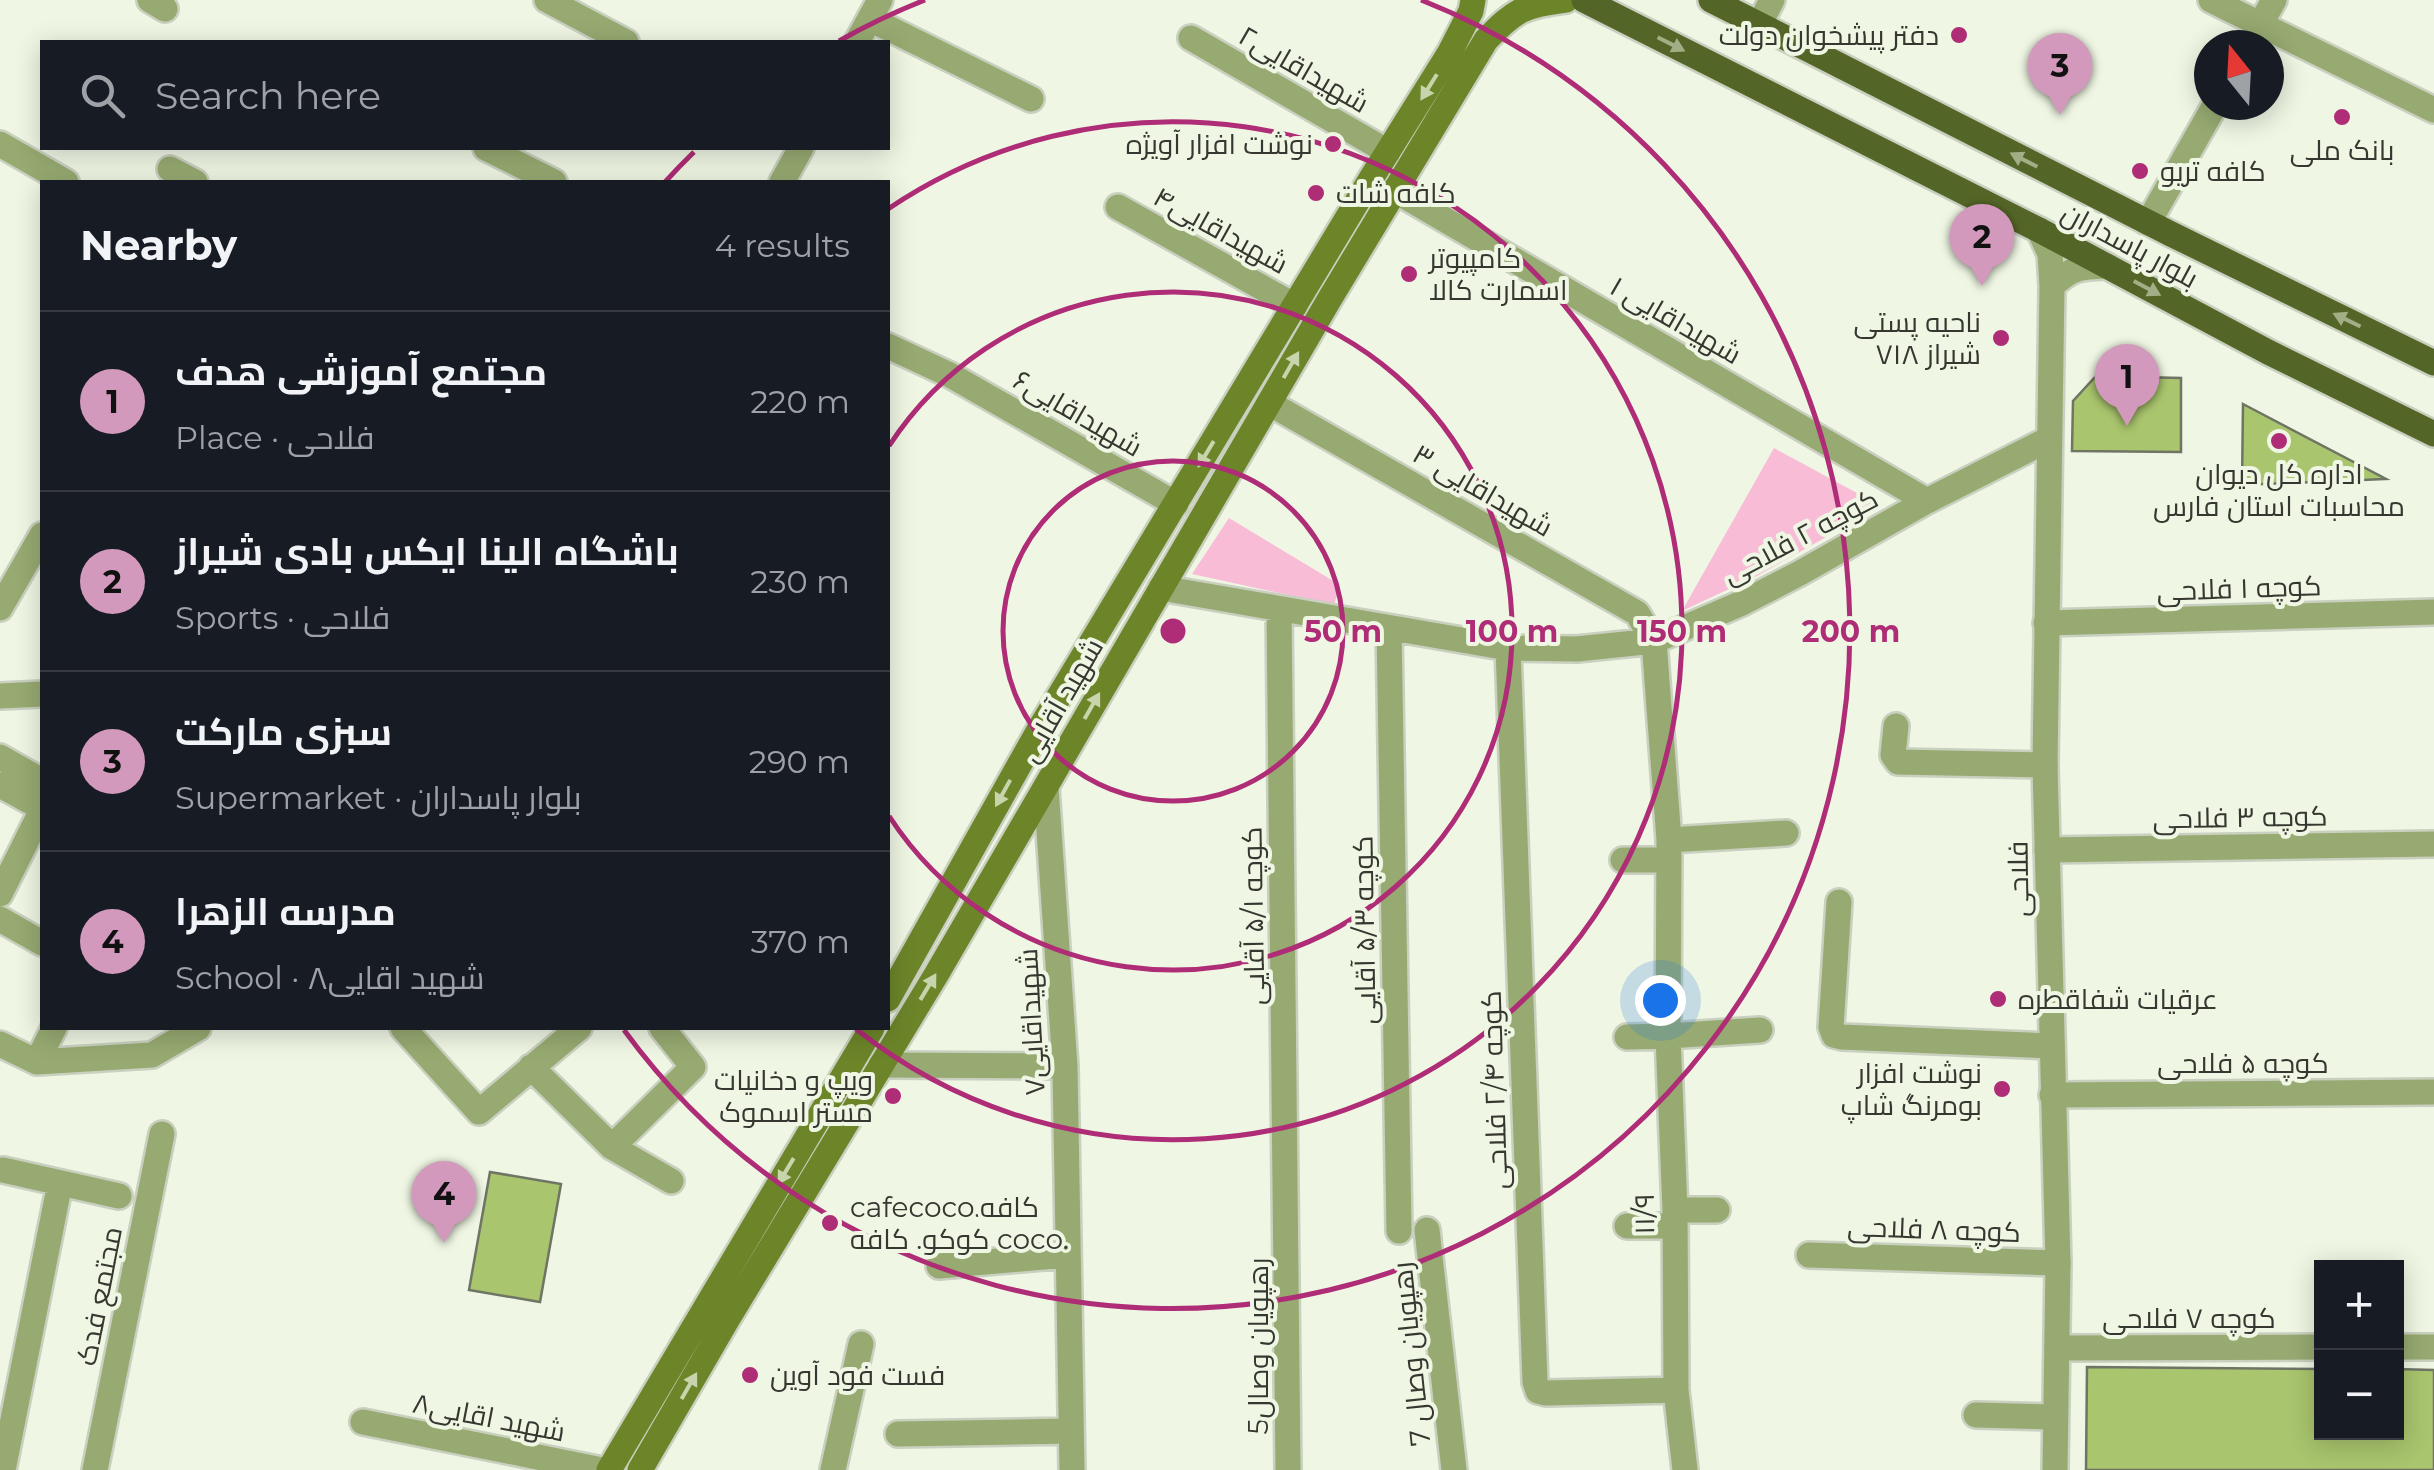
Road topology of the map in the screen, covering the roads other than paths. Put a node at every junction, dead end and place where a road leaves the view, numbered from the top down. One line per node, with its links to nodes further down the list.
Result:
1 (547, 0): 15 (street)
2 (1566, 0): 11 (main road, شهید آقایی)
3 (1584, 0): 33 (main road, بلوار پاسداران, one-way to 33)
4 (1711, 0): 10 (main road, بلوار پاسداران)
5 (1772, 0): 10 (street)
6 (2210, 0): 12 (street)
7 (2274, 0): 13 (street)
8 (1472, 5): 11 (main road); 24 (main road, شهید آقایی, one-way to 24)
9 (875, 10): 16 (street); 18 (street)
10 (1759, 25): 32 (main road, بلوار پاسداران, one-way to 10)
11 (1498, 28): 24 (main road, شهید آقایی)
12 (2249, 30)
13 (2258, 30)
14 (1190, 38): 24 (street, شهیداقایی۲)
15 (622, 40)
16 (858, 40)
17 (2284, 47): 19 (street)
18 (1031, 98)
19 (2434, 110)
20 (2206, 120): 32 (street)
21 (0, 144): 26 (street)
22 (490, 150): 28 (street)
23 (800, 150): 29 (street)
24 (1399, 158): 30 (main road, شهید آقایی); 36 (main road, شهید آقایی)
25 (170, 169): 27 (street)
26 (63, 180)
27 (191, 180)
28 (550, 180)
29 (783, 180)
30 (1394, 190): 39 (main road, شهید آقایی, one-way to 30); 42 (street, ۱ شهیداقایی)
31 (1118, 207): 36 (street, شهیداقایی۴)
32 (2148, 222): 38 (main road, بلوار پاسداران, one-way to 32)
33 (2039, 230): 34 (main road, بلوار پاسداران); 35 (street, فلاحی)
34 (2107, 266): 35 (street); 40 (main road, بلوار پاسداران, one-way to 40)
35 (2052, 286): 41 (street, فلاحی)
36 (1295, 306): 43 (main road, شهید آقایی, one-way to 43)
37 (890, 347): 43 (street, شهیداقایی۶)
38 (2434, 363)
39 (1270, 403): 45 (main road, شهید آقایی); 51 (street, ۳ شهیداقایی)
40 (2434, 434)
41 (2049, 439): 42 (street, کوچه ۲ فلاحی); 49 (street, فلاحی)
42 (1927, 502): 51 (street, کوچه ۲ فلاحی)
43 (1176, 504): 72 (main road, شهید آقایی, one-way to 72)
44 (40, 538): 46 (street)
45 (1161, 588): 47 (street, کوچه ۲ فلاحی); 60 (main road, شهید آقایی, one-way to 45)
46 (0, 608)
47 (1278, 609): 50 (street, کوچه ۲ فلاحی); 98 (street, کوچه ۵/۱ آقایی)
48 (2434, 612): 49 (street, کوچه ۱ فلاحی)
49 (2046, 623): 57 (street, فلاحی)
50 (1389, 628): 52 (street, کوچه ۲ فلاحی); 102 (street, کوچه ۵/۳ آقایی)
51 (1654, 642): 52 (street, کوچه ۲ فلاحی); 65 (street, ۱۱/۹)
52 (1508, 648): 112 (street, کوچه ۲/۴ فلاحی)
53 (40, 694): 54 (street)
54 (0, 696)
55 (1896, 726): 57 (street)
56 (0, 757): 58 (street)
57 (2045, 764): 66 (street, فلاحی)
58 (40, 780)
59 (0, 785): 61 (street)
60 (1046, 786): 85 (main road, شهید آقایی, one-way to 60); 86 (street, شهیداقایی۷)
61 (40, 807)
62 (40, 812): 68 (street)
63 (1786, 832): 65 (street)
64 (2434, 844): 66 (street, کوچه ۳ فلاحی)
65 (1669, 850): 67 (street); 81 (street, ۱۱/۹)
66 (2047, 850): 83 (street, فلاحی)
67 (1623, 860)
68 (0, 894)
69 (1839, 902): 83 (street)
70 (0, 919): 71 (street)
71 (40, 942)
72 (890, 995)
73 (53, 1030): 84 (street)
74 (195, 1030): 84 (street)
75 (406, 1030): 87 (street)
76 (664, 1030): 91 (street)
77 (871, 1030): 100 (main road, شهید آقایی, one-way to 100)
78 (1760, 1030): 81 (street)
79 (563, 1033): 87 (street)
80 (1627, 1036): 81 (street)
81 (1668, 1036): 97 (street, ۱۱/۹)
82 (0, 1044): 84 (street)
83 (2052, 1046): 89 (street, فلاحی)
84 (37, 1062)
85 (882, 1065): 86 (street); 100 (main road, شهید آقایی)
86 (1065, 1066): 103 (street, شهیداقایی۷)
87 (532, 1067): 91 (street)
88 (2434, 1092): 89 (street, کوچه ۵ فلاحی)
89 (2052, 1095): 105 (street, فلاحی)
90 (162, 1134): 119 (street, مجتمع فدک)
91 (612, 1147): 93 (street)
92 (3, 1170): 94 (street)
93 (671, 1181)
94 (60, 1184): 95 (street); 118 (street)
95 (118, 1196)
96 (1717, 1210): 97 (street)
97 (1675, 1218): 99 (street); 112 (street, ۱۱/۹)
98 (1287, 1222): 124 (street, رهپویان وصال5)
99 (1628, 1226)
100 (767, 1229): 120 (main road, شهید آقایی); 121 (main road, شهید آقایی, one-way to 100)
101 (1427, 1230): 125 (street, 7 رهپویان وصال)
102 (1399, 1231)
103 (1068, 1255): 106 (street); 116 (street, شهیداقایی۷)
104 (1809, 1255): 105 (street, کوچه ۸ فلاحی)
105 (2058, 1263): 111 (street, فلاحی)
106 (939, 1266)
107 (861, 1344): 122 (street)
108 (2314, 1347): 111 (street, کوچه ۷ فلاحی)
109 (2404, 1347): 110 (street)
110 (2434, 1347)
111 (2057, 1348): 114 (street, فلاحی)
112 (1676, 1390): 126 (street, ۱۱/۹)
113 (1976, 1415): 114 (street)
114 (2055, 1417): 127 (street, فلاحی)
115 (364, 1422): 120 (street, شهید اقایی۸)
116 (1071, 1431): 117 (street); 123 (street, شهیداقایی۷)
117 (898, 1434)
118 (3, 1470)
119 (95, 1470)
120 (606, 1470)
121 (640, 1470)
122 (833, 1470)
123 (1072, 1470)
124 (1288, 1470)
125 (1454, 1470)
126 (1685, 1470)
127 (2056, 1470)

